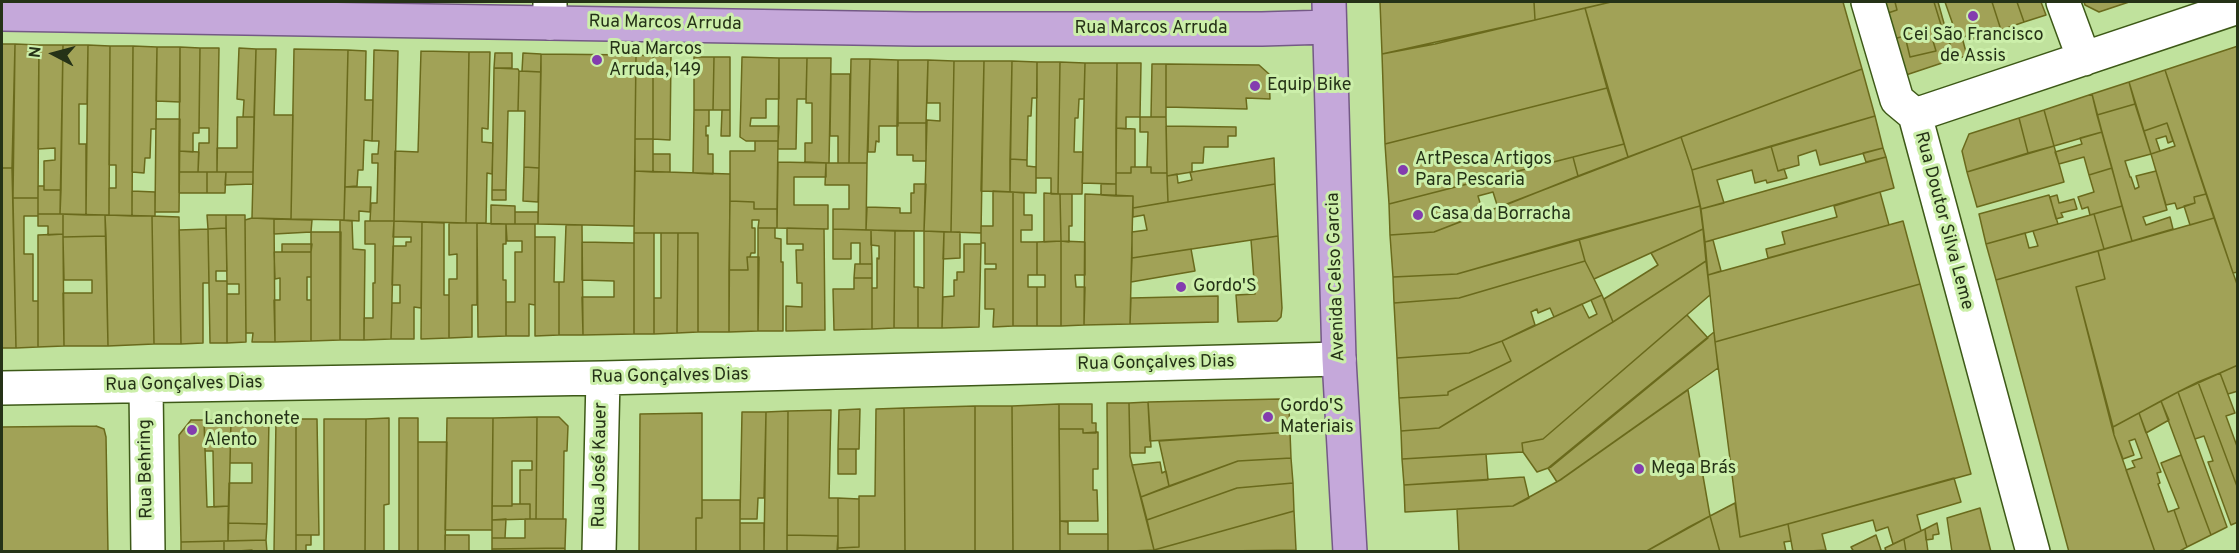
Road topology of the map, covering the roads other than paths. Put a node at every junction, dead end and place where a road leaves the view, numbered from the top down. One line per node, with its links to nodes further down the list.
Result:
1 (1868, 2): 10 (street)
2 (2063, 2): 9 (street)
3 (2238, 7): 9 (street, Rua Doutor Silva Leme)
4 (250, 10): 5 (main road, Rua Marcos Arruda); 7 (main road, Rua Marcos Arruda)
5 (360, 10): 6 (main road, Rua Marcos Arruda)
6 (550, 12): 8 (main road, Rua Marcos Arruda)
7 (2, 14)
8 (1329, 14): 11 (main road, Avenida Celso Garcia)
9 (2084, 59): 10 (street, Rua Doutor Silva Leme)
10 (1915, 115): 18 (street, Rua Doutor Silva Leme)
11 (1339, 359): 12 (street, Rua Gonçalves Dias); 17 (main road, Avenida Celso Garcia)
12 (603, 378): 13 (street, Rua Gonçalves Dias); 16 (street, Rua José Kauer)
13 (146, 386): 14 (street, Rua Gonçalves Dias); 15 (street, Rua Behring)
14 (2, 388)
15 (148, 552)
16 (599, 552)
17 (1350, 552)
18 (2033, 552)

